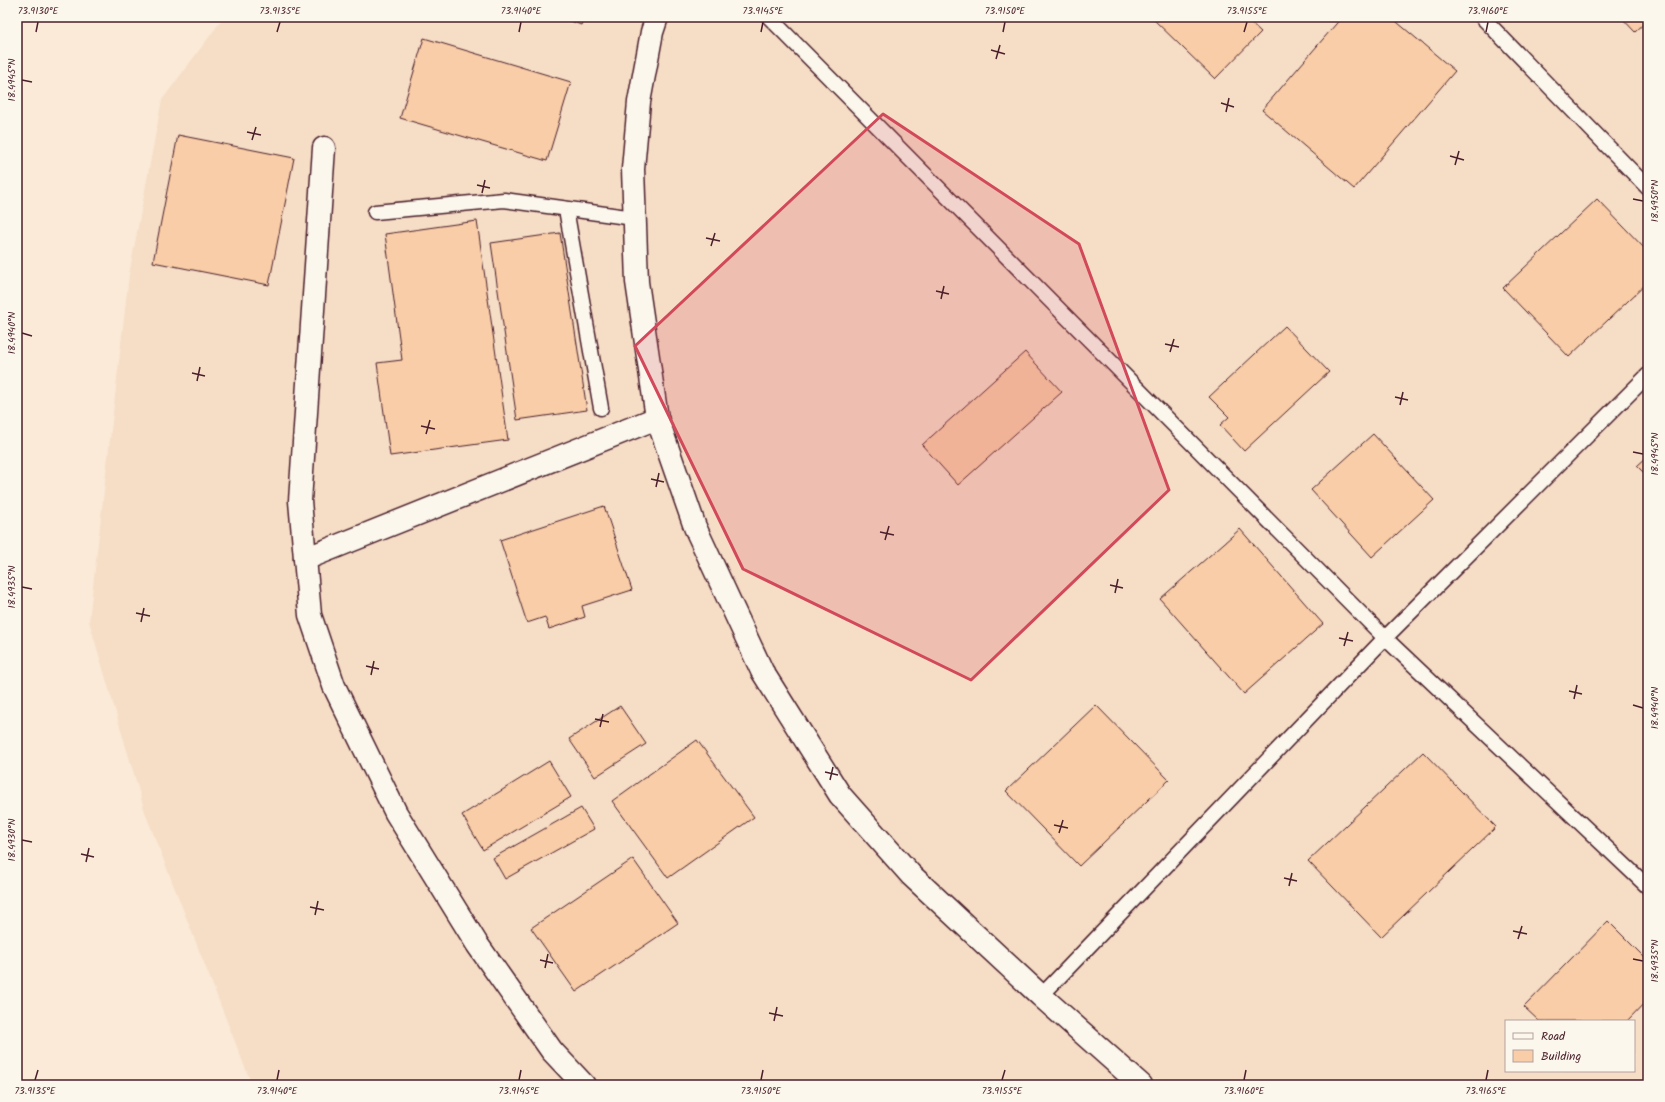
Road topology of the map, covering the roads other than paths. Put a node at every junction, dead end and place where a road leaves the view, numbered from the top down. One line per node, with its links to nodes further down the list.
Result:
1 (658, 17): 8 (street)
2 (769, 17): 13 (lane)
3 (1482, 17): 5 (lane)
4 (324, 148): 12 (street)
5 (1648, 188)
6 (566, 209): 7 (lane); 8 (lane); 10 (lane)
7 (375, 212)
8 (634, 218): 11 (street)
9 (1648, 376): 13 (lane)
10 (601, 408)
11 (657, 418): 12 (street); 15 (street)
12 (305, 559): 16 (street)
13 (1385, 638): 14 (lane); 15 (lane)
14 (1648, 887)
15 (1041, 996): 17 (street)
16 (584, 1085)
17 (1141, 1085)

